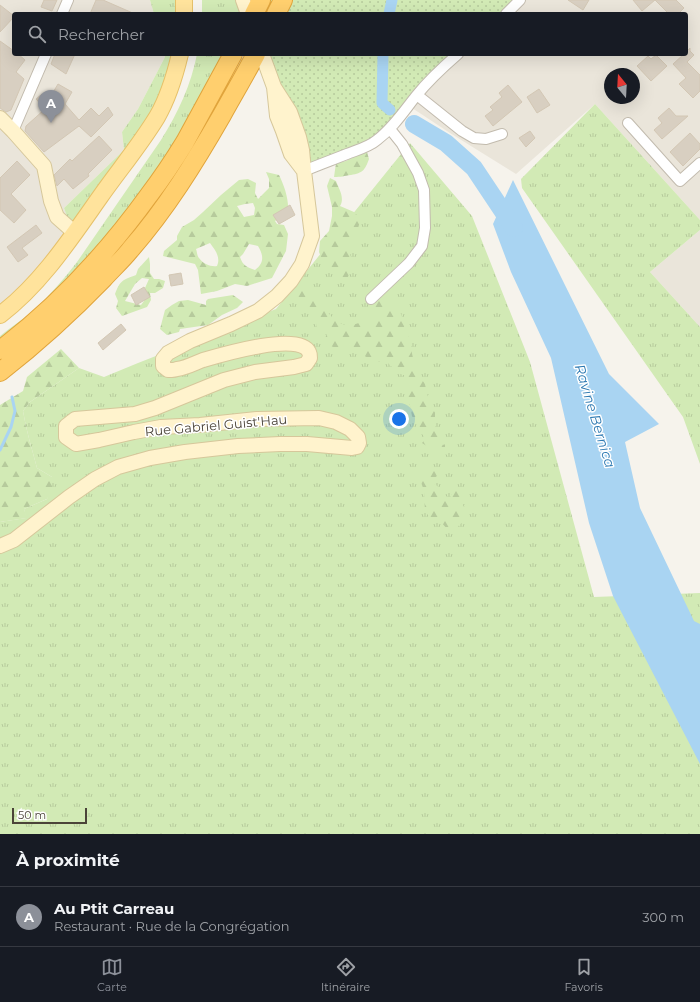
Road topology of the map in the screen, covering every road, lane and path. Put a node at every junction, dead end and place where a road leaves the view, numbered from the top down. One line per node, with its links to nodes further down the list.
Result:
1 (68, 0): 5 (street)
2 (184, 0): 6 (main road)
3 (283, 0): 7 (highway)
4 (520, 0): 8 (street)
5 (63, 12)
6 (184, 12)
7 (277, 12)
8 (508, 12)
9 (45, 56): 20 (street)
10 (179, 56): 24 (main road)
11 (232, 56): 25 (highway)
12 (255, 56): 25 (highway)
13 (263, 56): 15 (main road)
14 (456, 56): 16 (street)
15 (274, 87): 23 (main road); 23 (main road)
16 (417, 95): 19 (street); 21 (street)
17 (0, 118): 20 (main road)
18 (628, 123): 22 (street)
19 (390, 129): 23 (street); 26 (street)
20 (14, 131): 24 (main road)
21 (502, 134)
22 (700, 163)
23 (304, 171): 30 (main road, Rue Gabriel Guist'Hau)
24 (73, 232): 27 (main road)
25 (83, 288): 28 (highway); 29 (highway)
26 (371, 299)
27 (0, 315)
28 (0, 350)
29 (0, 372)
30 (0, 546)

